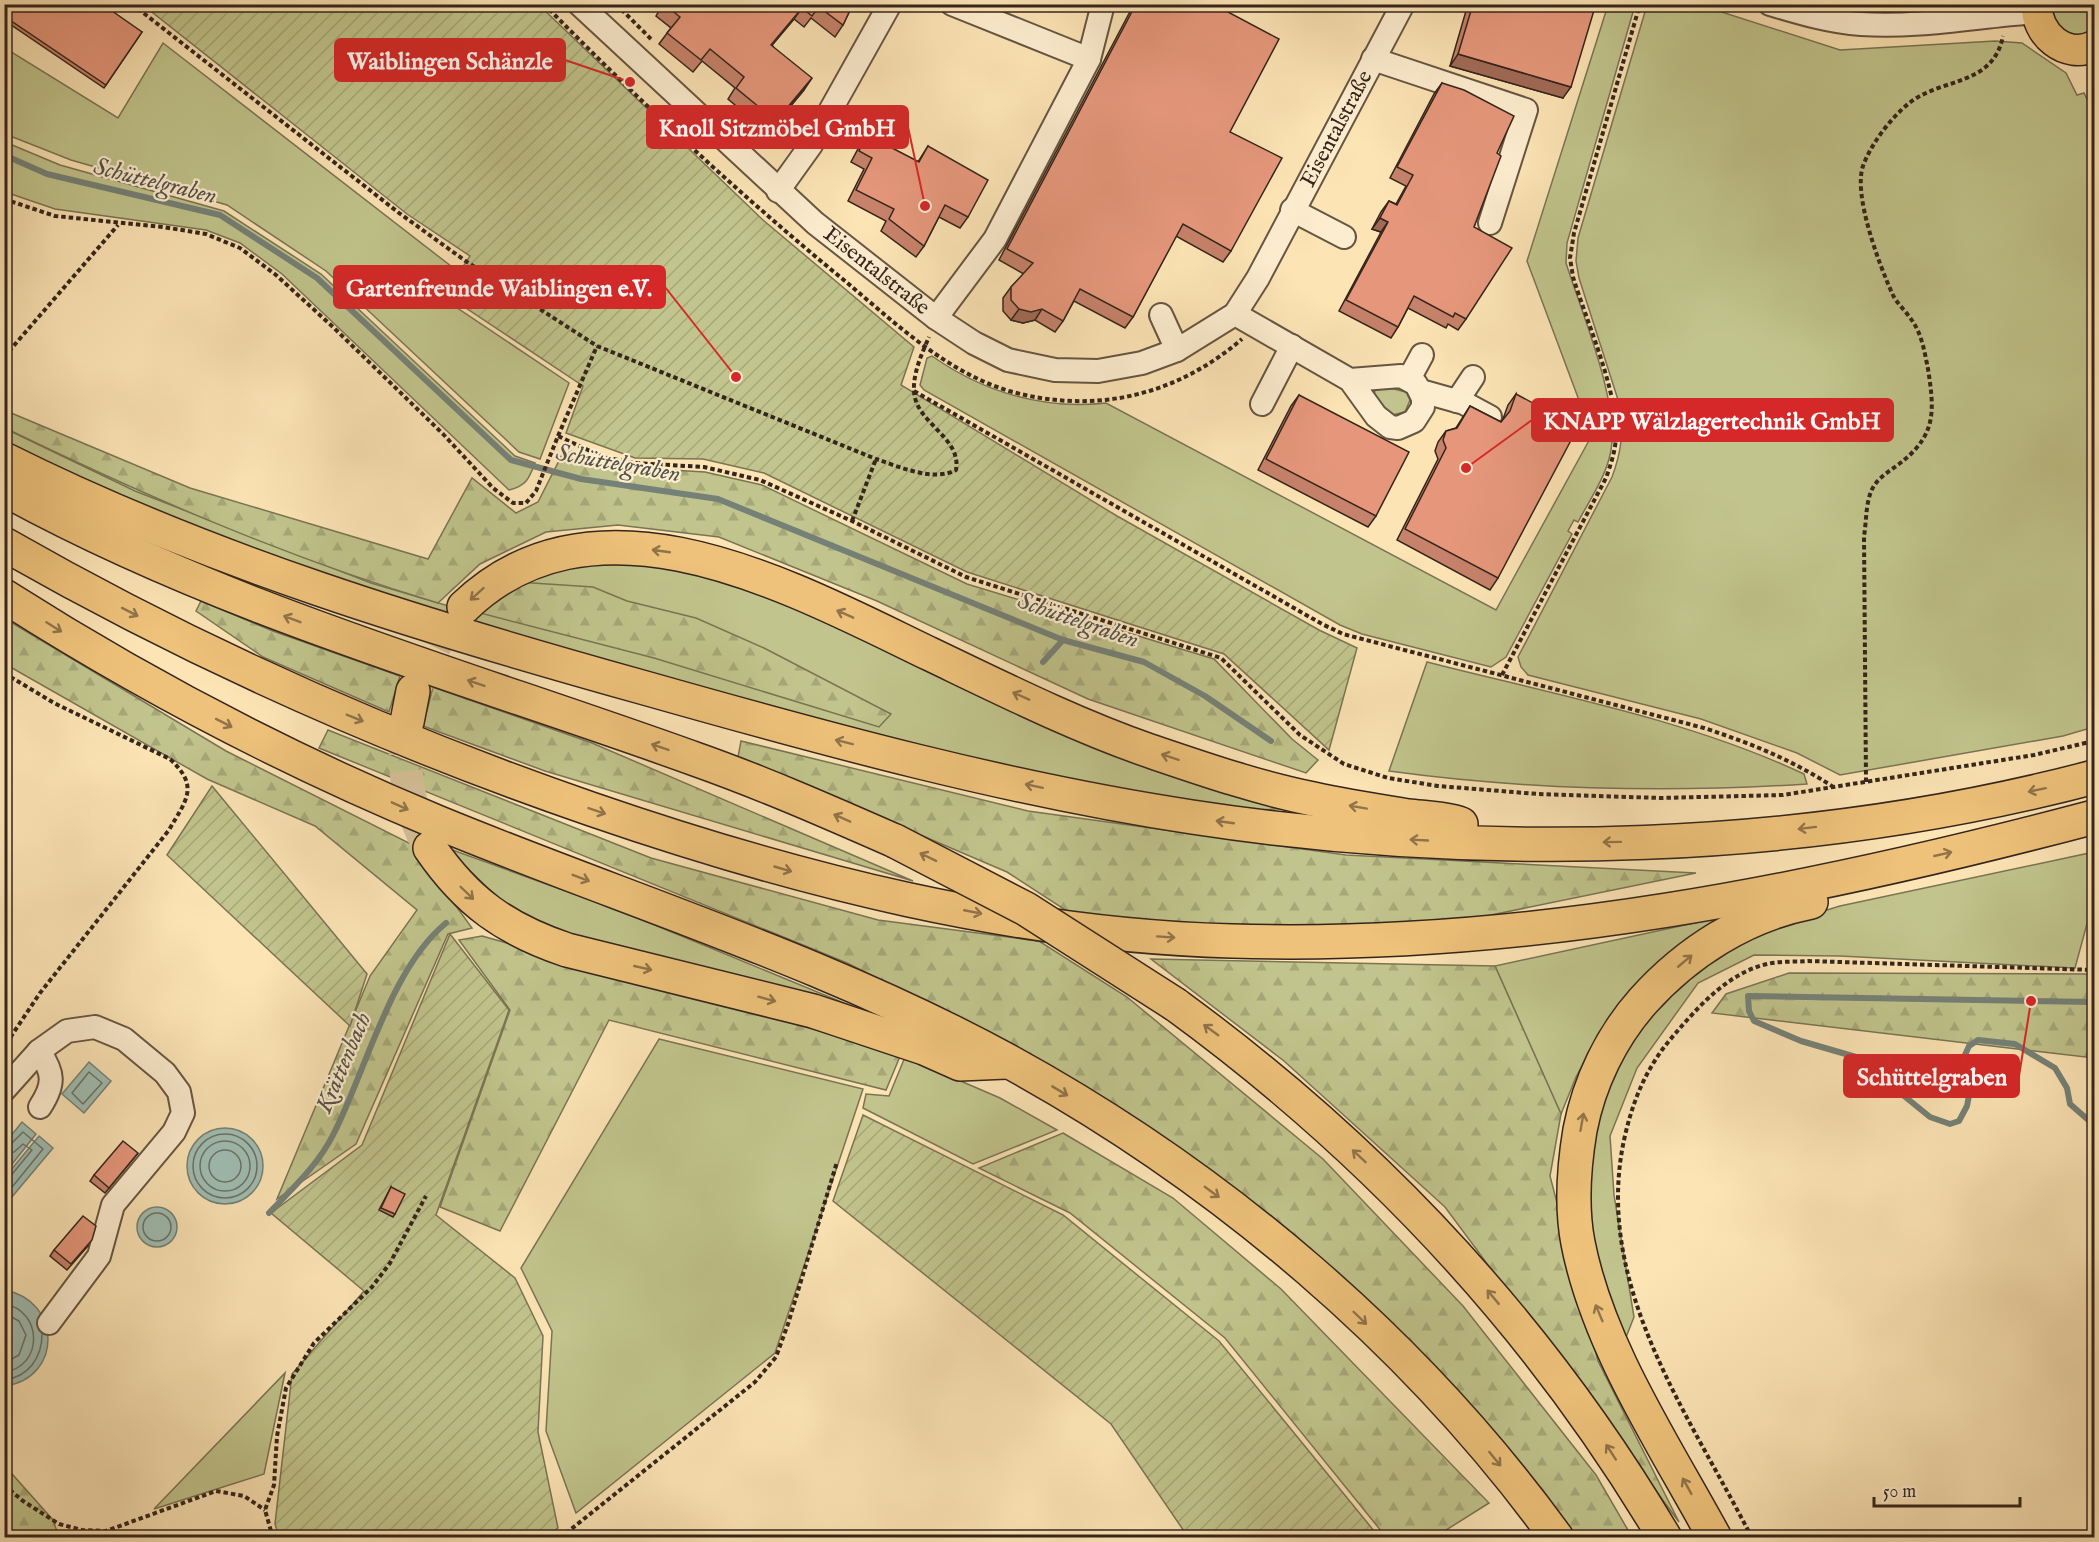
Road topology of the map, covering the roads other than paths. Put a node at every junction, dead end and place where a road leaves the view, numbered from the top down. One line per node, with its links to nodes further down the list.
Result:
1 (579, 4): 11 (street, Eisentalstraße)
2 (890, 4): 11 (street)
3 (952, 4): 9 (street)
4 (1103, 4): 9 (street)
5 (1403, 4): 10 (street, Eisentalstraße)
6 (1770, 4): 7 (street)
7 (2036, 8): 8 (main road)
8 (2093, 52)
9 (1089, 59): 17 (street)
10 (1373, 59): 12 (street, Eisentalstraße); 13 (street)
11 (778, 191): 17 (street, Eisentalstraße)
12 (1292, 210): 14 (street); 15 (street, Eisentalstraße)
13 (1490, 224)
14 (1345, 236)
15 (1236, 314): 18 (street); 19 (street, Eisentalstraße)
16 (1161, 315): 19 (street)
17 (936, 318): 19 (street, Eisentalstraße)
18 (1292, 346): 22 (street); 25 (street)
19 (1177, 350)
20 (1422, 355): 23 (street)
21 (1473, 377): 24 (street)
22 (1350, 380): 23 (street); 23 (street)
23 (1415, 385): 24 (street)
24 (1457, 401): 26 (street)
25 (1262, 404)
26 (1490, 417)
27 (4, 459): 34 (highway, one-way to 27)
28 (4, 489): 43 (highway, one-way to 28, bridge)
29 (4, 544): 36 (highway, one-way to 36)
30 (4, 596): 38 (highway, one-way to 38)
31 (464, 607): 34 (highway, one-way to 31)
32 (2094, 777): 34 (highway, one-way to 34)
33 (2094, 817): 36 (highway, one-way to 33)
34 (1499, 844)
35 (430, 848): 38 (highway, one-way to 38)
36 (1886, 868): 44 (highway, one-way to 36)
37 (39, 1051): 39 (street); 40 (street); 41 (street)
38 (1010, 1062): 42 (highway, one-way to 42)
39 (4, 1090)
40 (40, 1107)
41 (49, 1323)
42 (1557, 1538)
43 (1665, 1538)
44 (1715, 1538)

